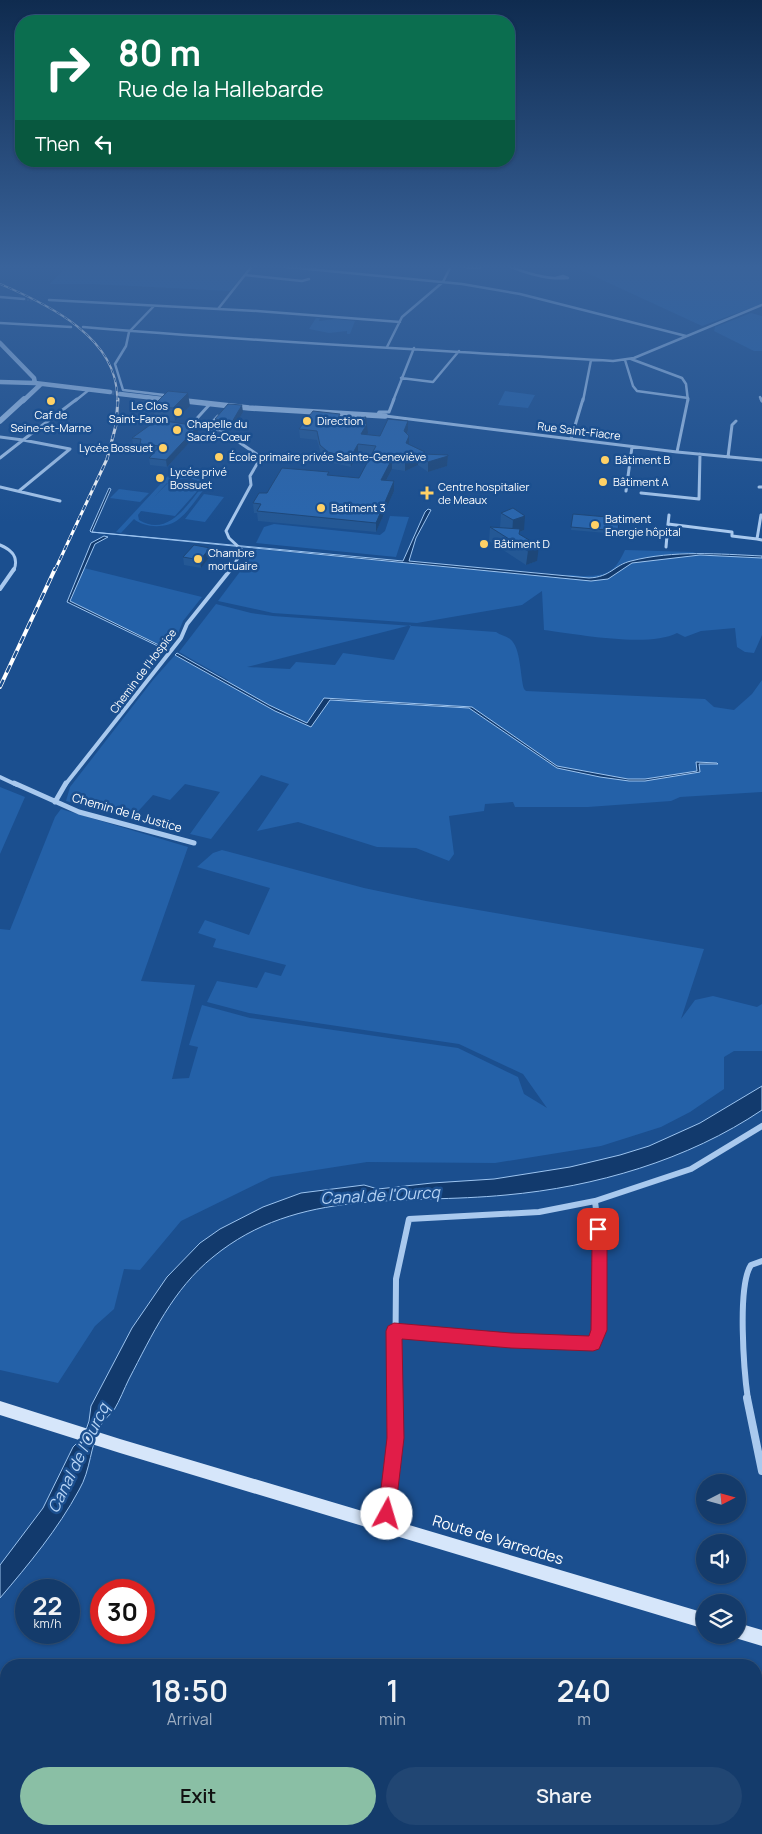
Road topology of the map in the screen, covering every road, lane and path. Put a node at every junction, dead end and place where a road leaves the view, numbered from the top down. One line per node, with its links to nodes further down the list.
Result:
1 (459, 351): 10 (street)
2 (8, 352): 12 (street)
3 (123, 352): 18 (street)
4 (413, 352): 10 (street)
5 (468, 352): 8 (street)
6 (648, 352): 7 (street)
7 (630, 359): 9 (street); 17 (street)
8 (591, 360): 9 (street); 29 (street)
9 (625, 360): 17 (street)
10 (402, 378): 21 (street)
11 (0, 382): 12 (street)
12 (38, 384): 13 (street); 23 (street)
13 (90, 390): 14 (street); 30 (street)
14 (110, 392)
15 (120, 394): 18 (street)
16 (760, 397): 19 (street)
17 (688, 398): 32 (street)
18 (165, 399): 20 (street)
19 (762, 401)
20 (210, 404): 21 (street); 26 (street)
21 (385, 413): 29 (street, Rue Saint-Fiacre)
22 (220, 414): 27 (street)
23 (0, 421)
24 (736, 421): 34 (street)
25 (182, 425): 26 (street)
26 (190, 426): 27 (street)
27 (207, 428): 51 (street, Chemin de l'Hospice)
28 (0, 437): 30 (street)
29 (571, 439): 31 (street, Rue Saint-Fiacre)
30 (23, 440): 35 (street); 39 (street)
31 (632, 446): 32 (street, Rue Saint-Fiacre); 38 (street)
32 (677, 452): 33 (street, Rue Saint-Fiacre)
33 (700, 454): 34 (street, Rue Saint-Fiacre); 40 (street)
34 (728, 457): 36 (street, Rue Saint-Fiacre)
35 (0, 458)
36 (762, 460)
37 (0, 487): 39 (street)
38 (626, 490)
39 (19, 491): 41 (street)
40 (641, 493)
41 (60, 501)
42 (669, 514): 44 (street)
43 (760, 515): 45 (street)
44 (668, 524): 45 (street); 48 (street)
45 (757, 539): 46 (street)
46 (762, 540)
47 (0, 545): 49 (street)
48 (666, 547)
49 (0, 589)
50 (0, 777): 51 (street, Chemin de la Justice)
51 (55, 802): 52 (street, Chemin de la Justice)
52 (194, 843)
53 (762, 1126): 54 (street)
54 (595, 1201): 56 (street); 56 (street)
55 (762, 1261): 58 (street)
56 (394, 1331): 59 (street)
57 (0, 1408): 59 (main road, Route de Varreddes)
58 (762, 1471)
59 (385, 1524): 60 (main road, Route de Varreddes)
60 (696, 1618)
61 (746, 1633): 62 (main road)
62 (762, 1637)

